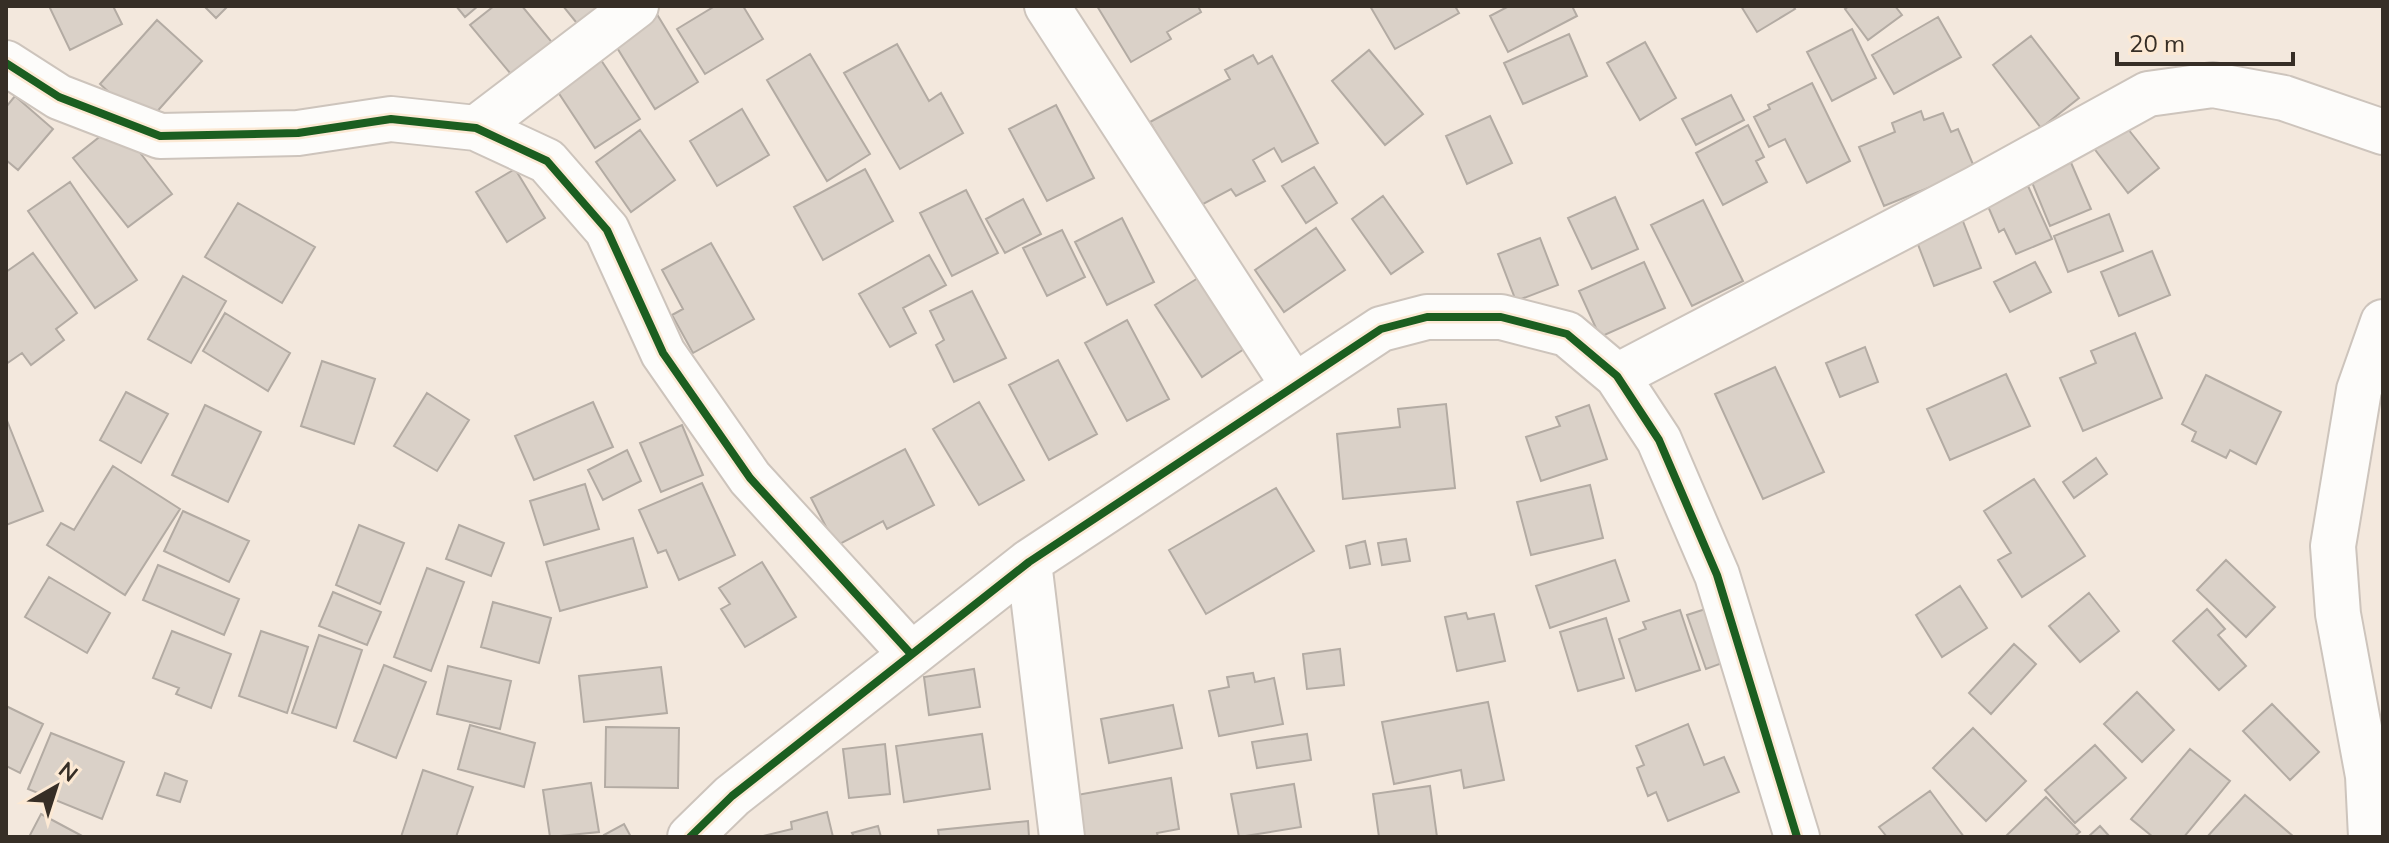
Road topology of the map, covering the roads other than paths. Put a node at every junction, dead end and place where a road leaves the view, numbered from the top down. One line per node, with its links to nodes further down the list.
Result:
1 (636, 6): 4 (street)
2 (1046, 7): 8 (street)
3 (6, 63): 4 (street)
4 (476, 128): 10 (street)
5 (2383, 132): 7 (street)
6 (2383, 322): 14 (street)
7 (1617, 376): 8 (street); 13 (street)
8 (1293, 385): 9 (street)
9 (1029, 562): 10 (street); 12 (street)
10 (910, 653): 11 (street)
11 (690, 837)
12 (1062, 837)
13 (1797, 837)
14 (2371, 837)

